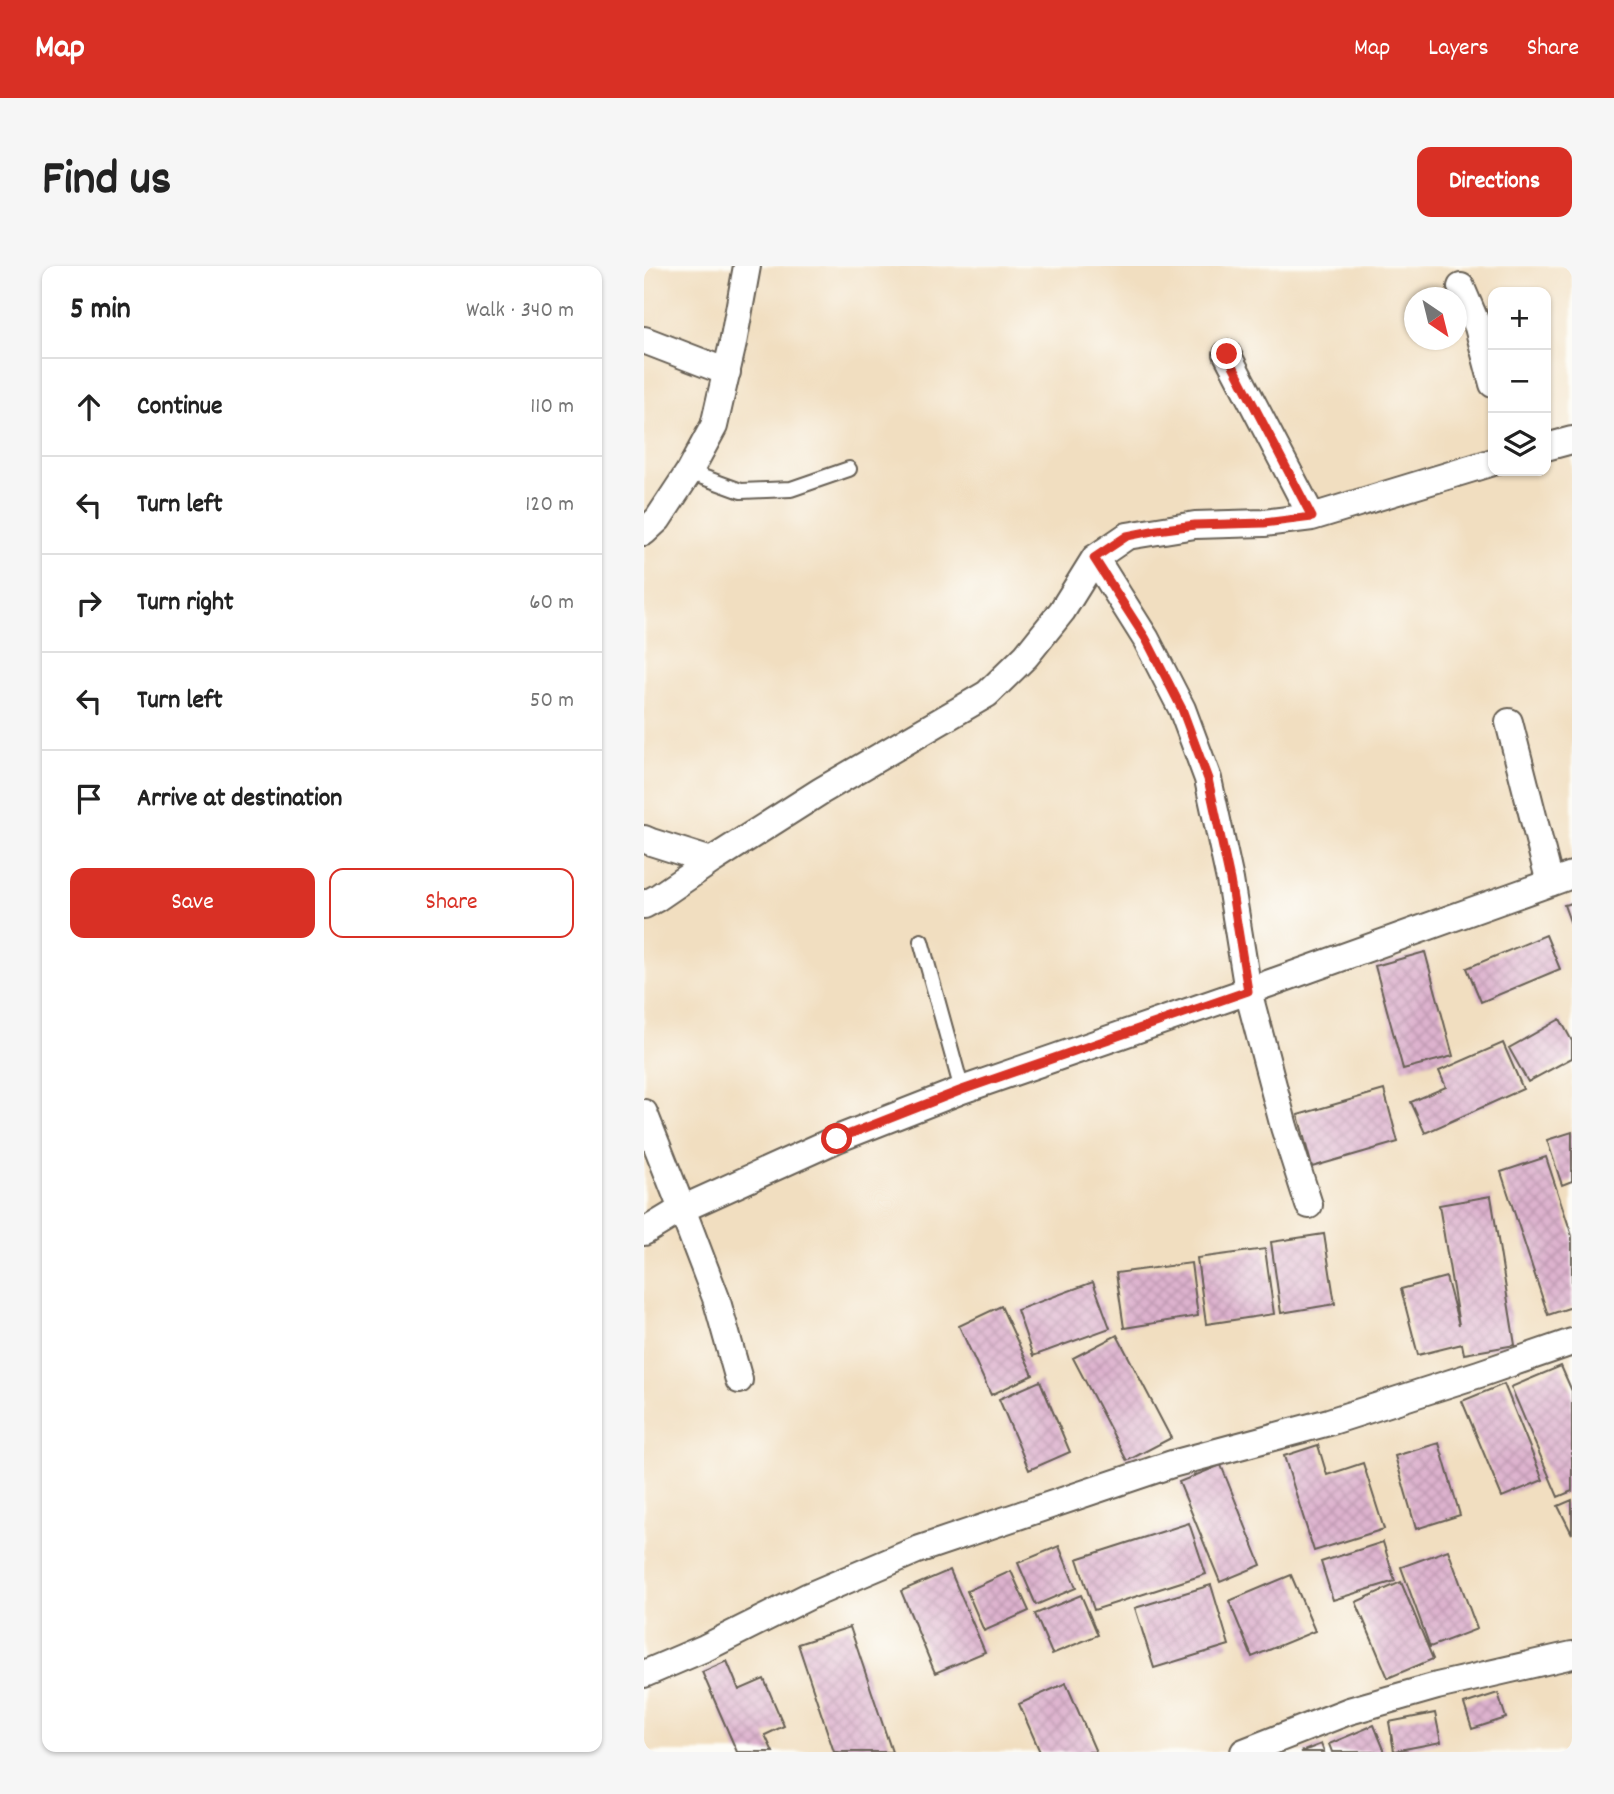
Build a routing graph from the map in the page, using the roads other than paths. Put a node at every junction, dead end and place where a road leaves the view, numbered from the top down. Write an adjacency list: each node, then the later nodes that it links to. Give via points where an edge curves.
1 (747, 266): 6 (street)
2 (1467, 301): 5 (street)
3 (644, 340): 6 (street)
4 (1227, 354): 12 (street)
5 (1488, 365)
6 (727, 372): 11 (street, via 714,426)
7 (1572, 440): 8 (street)
8 (1551, 446)
9 (1488, 464): 12 (street)
10 (849, 469): 11 (lane, via 791,489 741,491)
11 (689, 472): 13 (street, via 658,519)
12 (1312, 517): 14 (street, via 1157,530 1127,536)
13 (644, 531)
14 (1094, 558): 17 (street, via 1062,611 987,694); 21 (street, via 1146,639 1182,709 1208,779)
15 (1509, 722): 18 (street)
16 (644, 838): 17 (street)
17 (711, 861): 19 (street)
18 (1561, 879): 21 (street)
19 (644, 905)
20 (921, 941): 22 (lane)
21 (1248, 991): 22 (street); 24 (street)
22 (962, 1090): 25 (street, via 837,1139)
23 (644, 1113): 25 (street)
24 (1309, 1205)
25 (682, 1209): 26 (street); 28 (street, via 716,1298)
26 (644, 1232)
27 (1572, 1342): 30 (street, via 1329,1422 1172,1464 917,1550)
28 (739, 1380)
29 (1572, 1655): 31 (street, via 1349,1711)
30 (644, 1674)
31 (1244, 1752)

